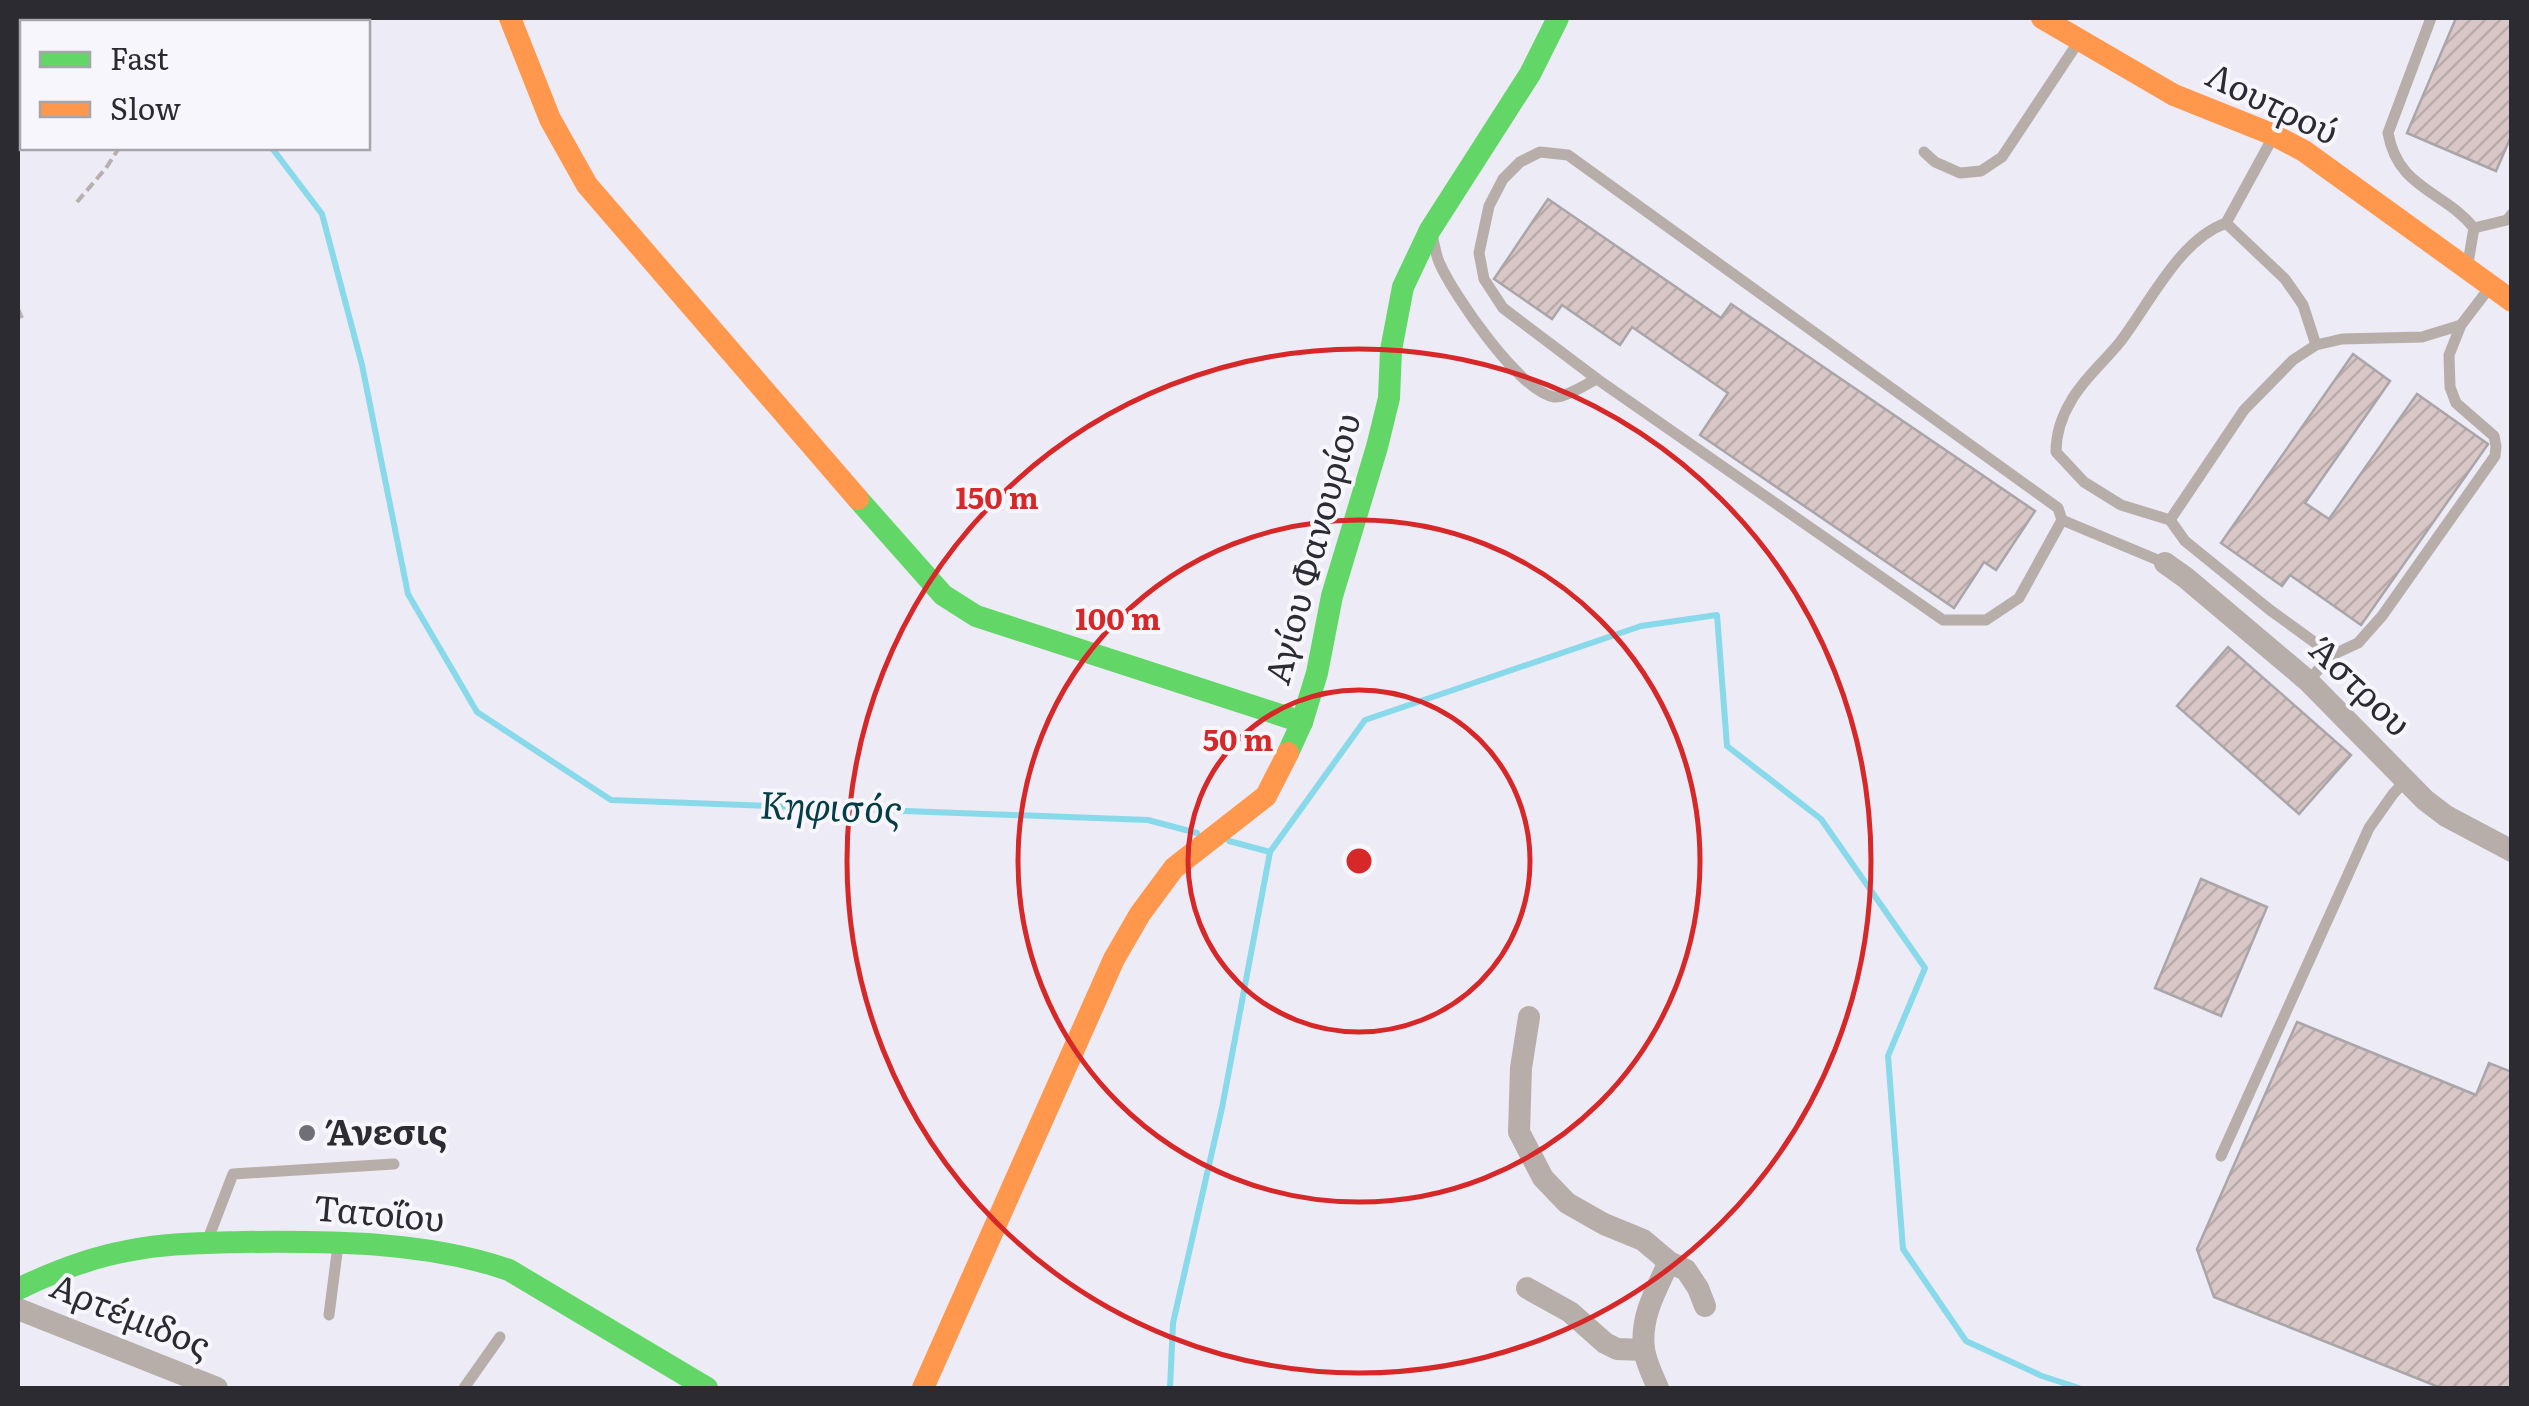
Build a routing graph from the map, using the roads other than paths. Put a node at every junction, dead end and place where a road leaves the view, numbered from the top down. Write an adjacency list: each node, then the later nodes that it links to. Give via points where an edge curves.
1 (510, 18): 23 (street, via 550,119 587,185 943,595 976,616)
2 (1558, 18): 11 (street, Αγίου Φανουρίου)
3 (2042, 18): 5 (street, Λουτρού)
4 (2432, 18): 10 (lane, via 2388,133 2391,148 2401,168)
5 (2079, 41): 6 (street, Λουτρού, via 2174,95); 7 (lane, via 2002,157 1981,171 1960,174)
6 (2274, 135): 9 (lane); 12 (street, Λουτρού)
7 (1924, 152)
8 (2512, 214): 10 (lane)
9 (2226, 223): 16 (lane, via 2285,279 2304,305); 19 (lane, via 2196,240 2178,261 2072,398 2056,436 2056,452 2084,482 2121,505)
10 (2474, 228): 12 (lane)
11 (1430, 230): 17 (lane, via 1440,264 1522,378 1558,398); 23 (street, Αγίου Φανουρίου, via 1403,287 1389,398)
12 (2467, 267): 13 (street, Λουτρού)
13 (2491, 286): 14 (street, Λουτρού); 15 (lane)
14 (2512, 301)
15 (2460, 325): 16 (lane, via 2422,338); 21 (lane, via 2448,355 2450,387 2456,403 2494,436 2495,456 2382,616 2358,642)
16 (2316, 344): 19 (lane, via 2244,410)
17 (1597, 379): 18 (lane, via 1943,620 1986,620 2019,598); 18 (lane, via 1503,308 1484,279 1479,253 1489,206 1503,179 1540,152 1568,155 2058,508)
18 (2062, 520): 20 (lane)
19 (2170, 520): 21 (lane, via 2186,541)
20 (2165, 563): 22 (street, Άστρου)
21 (2332, 655): 22 (lane)
22 (2308, 681): 24 (street, Άστρου)
23 (1302, 722): 42 (street, Αγίου Φανουρίου, via 1266,796 1174,868 1140,914)
24 (2405, 782): 25 (street, Άστρου, via 2446,816); 27 (lane, via 2369,828)
25 (2512, 851)
26 (1529, 1017): 31 (street, via 1519,1132 1529,1154 1567,1203 1643,1240)
27 (2221, 1156)
28 (394, 1164): 29 (lane, via 233,1174)
29 (206, 1242): 30 (street, Τατοΐου); 33 (street, Τατοΐου, via 80,1262)
30 (339, 1243): 36 (lane); 41 (street, Τατοΐου, via 469,1258 510,1270)
31 (1668, 1262): 34 (street, via 1686,1270); 38 (street, via 1649,1302)
32 (1527, 1288): 38 (street, via 1570,1312 1605,1343)
33 (18, 1289)
34 (1705, 1306)
35 (18, 1309): 39 (street, Αρτέμιδος)
36 (330, 1315)
37 (500, 1338): 40 (lane)
38 (1644, 1350): 43 (street)
39 (216, 1388)
40 (464, 1388)
41 (706, 1388)
42 (923, 1388)
43 (1658, 1388)

